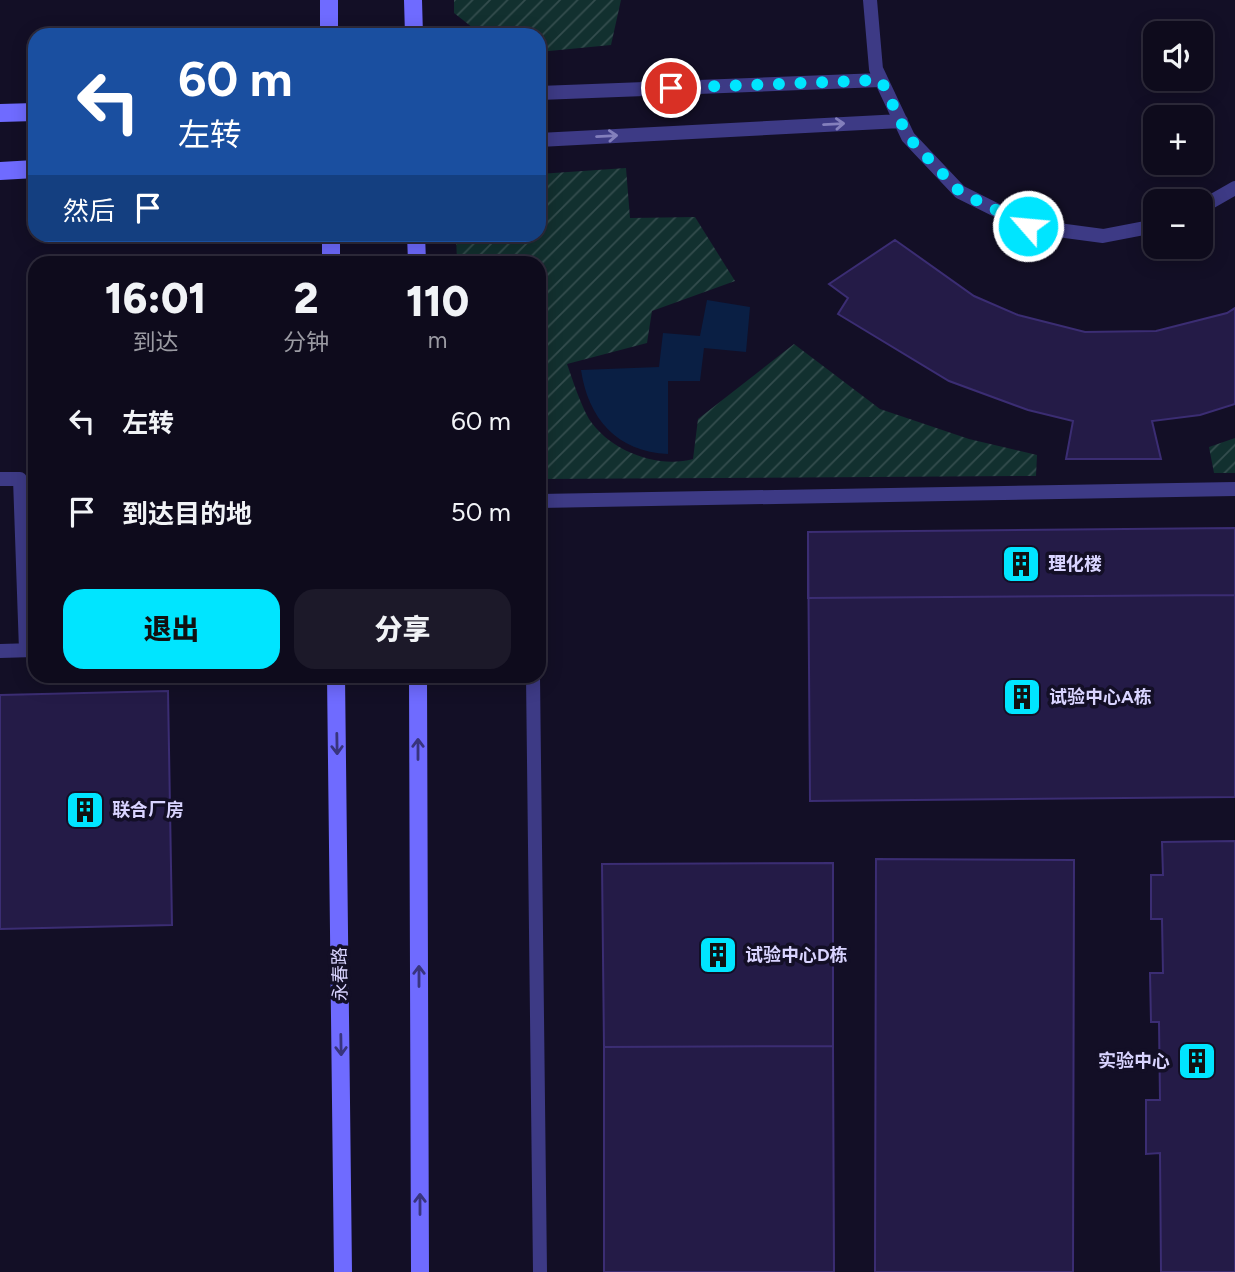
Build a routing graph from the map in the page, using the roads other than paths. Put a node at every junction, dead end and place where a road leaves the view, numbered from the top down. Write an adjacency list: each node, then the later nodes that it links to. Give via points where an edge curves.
1 (329, 0): 4 (main road)
2 (413, 0): 5 (main road)
3 (870, 0): 6 (lane)
4 (329, 28)
5 (414, 28)
6 (881, 80): 7 (lane); 10 (lane)
7 (546, 93)
8 (28, 112): 9 (main road)
9 (0, 113)
10 (901, 121): 11 (lane, one-way to 10); 16 (lane, via 908,137 960,192 1028,226 1103,236)
11 (546, 140)
12 (28, 169): 13 (main road)
13 (0, 171)
14 (1235, 188): 15 (lane)
15 (1213, 201)
16 (1143, 228)
17 (0, 480): 20 (lane, via 20,479)
18 (1235, 489): 19 (lane)
19 (546, 500)
20 (28, 603)
21 (28, 650): 22 (lane)
22 (0, 651)
23 (336, 683): 26 (main road, 永春路, one-way to 26)
24 (418, 683): 27 (main road, one-way to 24)
25 (533, 683): 28 (lane)
26 (343, 1272)
27 (420, 1272)
28 (540, 1272)

